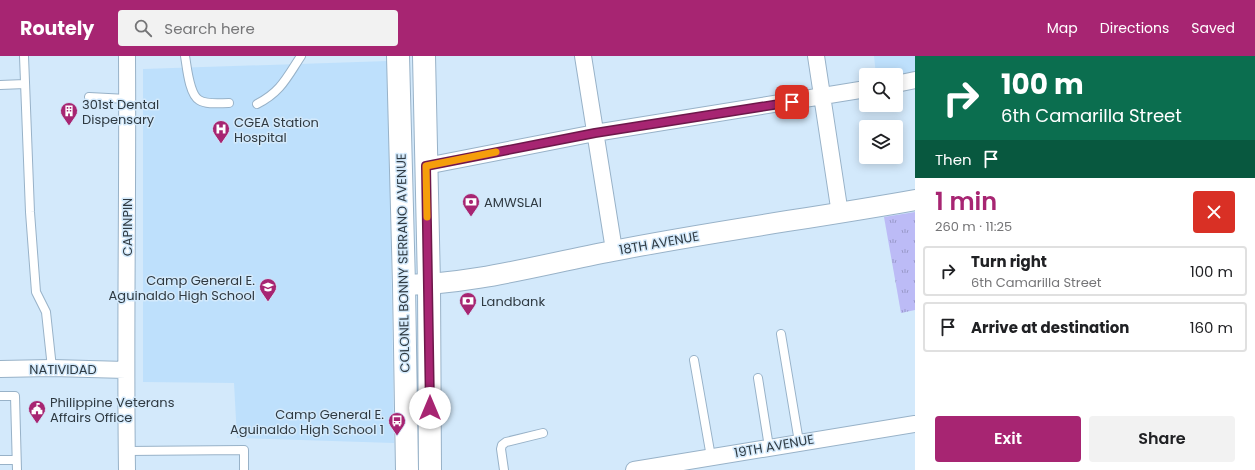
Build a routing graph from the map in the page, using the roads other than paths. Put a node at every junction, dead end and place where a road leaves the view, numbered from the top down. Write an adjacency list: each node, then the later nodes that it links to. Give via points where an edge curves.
1 (24, 56): 12 (lane)
2 (127, 56): 16 (street, CAPINPIN)
3 (185, 56): 17 (lane, via 191,88 198,100)
4 (301, 56): 18 (lane, via 278,90)
5 (398, 56): 24 (main road, COLONEL BONNY SERRANO AVENUE)
6 (425, 56): 20 (main road, COLONEL BONNY SERRANO AVENUE)
7 (583, 56): 19 (street)
8 (816, 56): 15 (street)
9 (915, 80): 10 (street)
10 (903, 83)
11 (0, 84): 12 (lane)
12 (25, 84): 28 (lane, via 36,292 46,312)
13 (859, 90): 15 (street)
14 (89, 97): 16 (lane)
15 (822, 97): 19 (street); 22 (street)
16 (127, 99): 30 (street, CAPINPIN)
17 (230, 103)
18 (257, 104)
19 (595, 133): 20 (street); 23 (street)
20 (426, 166): 25 (main road, COLONEL BONNY SERRANO AVENUE)
21 (915, 200): 22 (street, 18TH AVENUE)
22 (840, 214): 23 (street, 18TH AVENUE)
23 (614, 250): 25 (street, 18TH AVENUE, via 514,272)
24 (404, 285): 25 (street, 18TH AVENUE); 44 (main road, COLONEL BONNY SERRANO AVENUE)
25 (429, 285): 45 (main road, COLONEL BONNY SERRANO AVENUE)
26 (781, 334): 35 (lane)
27 (694, 360): 38 (lane)
28 (52, 368): 29 (street, NATIVIDAD); 30 (street, NATIVIDAD)
29 (0, 369)
30 (126, 370): 37 (street, CAPINPIN)
31 (758, 378): 36 (lane)
32 (0, 396): 40 (lane, via 15,396)
33 (915, 424): 35 (street, 19TH AVENUE)
34 (543, 433): 46 (lane, via 502,445)
35 (799, 442): 36 (street, 19TH AVENUE)
36 (769, 447): 38 (street, 19TH AVENUE)
37 (127, 451): 42 (street, CAPINPIN); 43 (lane, via 244,450)
38 (711, 457): 47 (street, 19TH AVENUE)
39 (0, 460): 40 (lane)
40 (16, 460): 41 (lane)
41 (17, 470)
42 (127, 470)
43 (244, 470)
44 (407, 470)
45 (430, 470)
46 (504, 470)
47 (634, 470)

